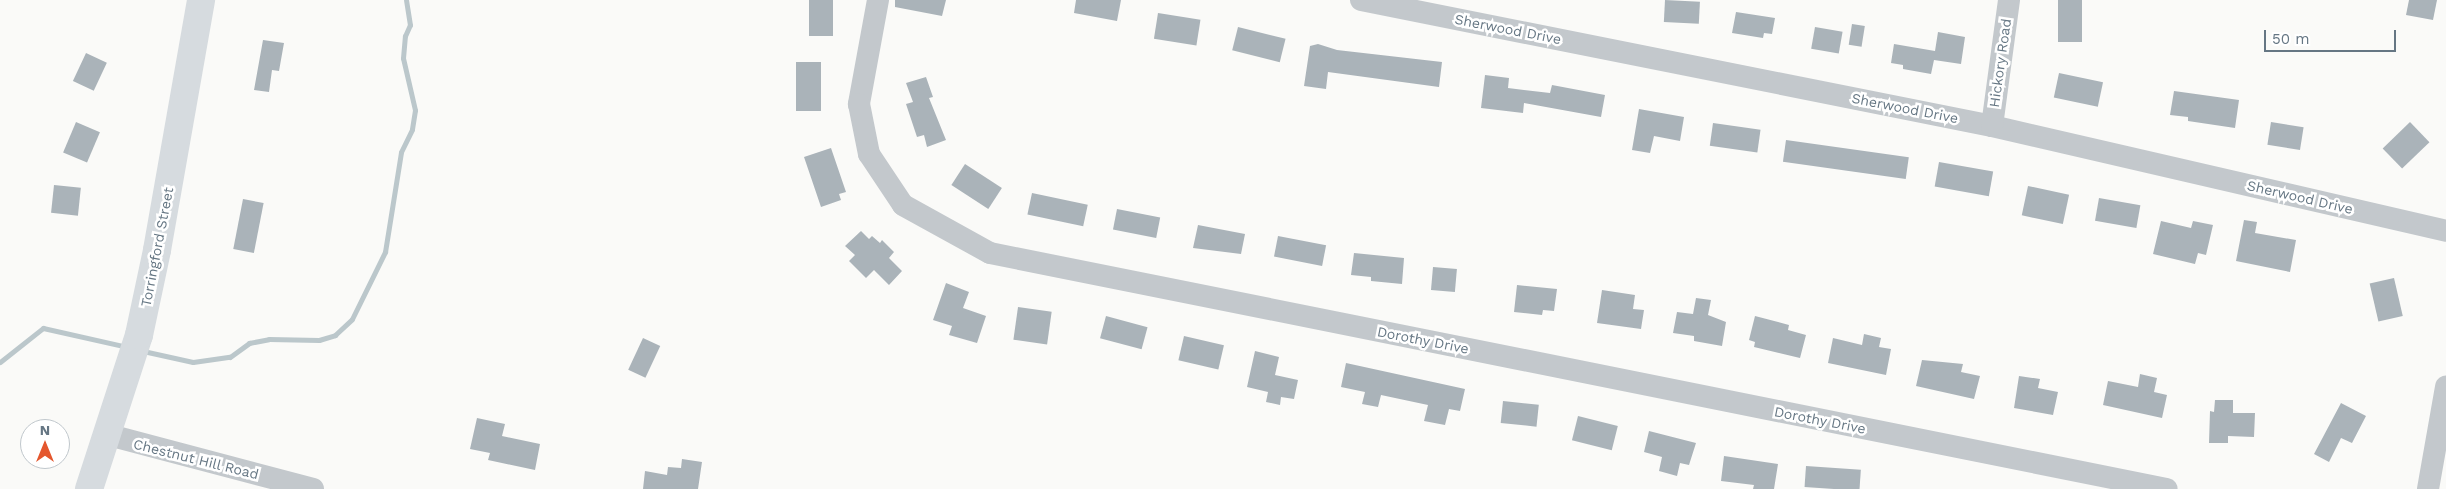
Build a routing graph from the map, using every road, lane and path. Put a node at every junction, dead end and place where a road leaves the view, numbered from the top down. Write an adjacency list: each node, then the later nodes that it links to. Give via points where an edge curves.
1 (201, 0): 8 (main road, Torringford Street, via 164,211 135,346)
2 (878, 0): 11 (street, Dorothy Drive, via 859,104 869,154 903,205 990,253)
3 (1361, 0): 5 (street, Sherwood Drive)
4 (2009, 0): 5 (street, Hickory Road)
5 (1992, 126): 6 (street, Sherwood Drive)
6 (2446, 231)
7 (2446, 387): 12 (street)
8 (108, 435): 9 (street, Chestnut Hill Road); 10 (main road, Torringford Street)
9 (310, 488)
10 (89, 489)
11 (2167, 489)
12 (2428, 489)

